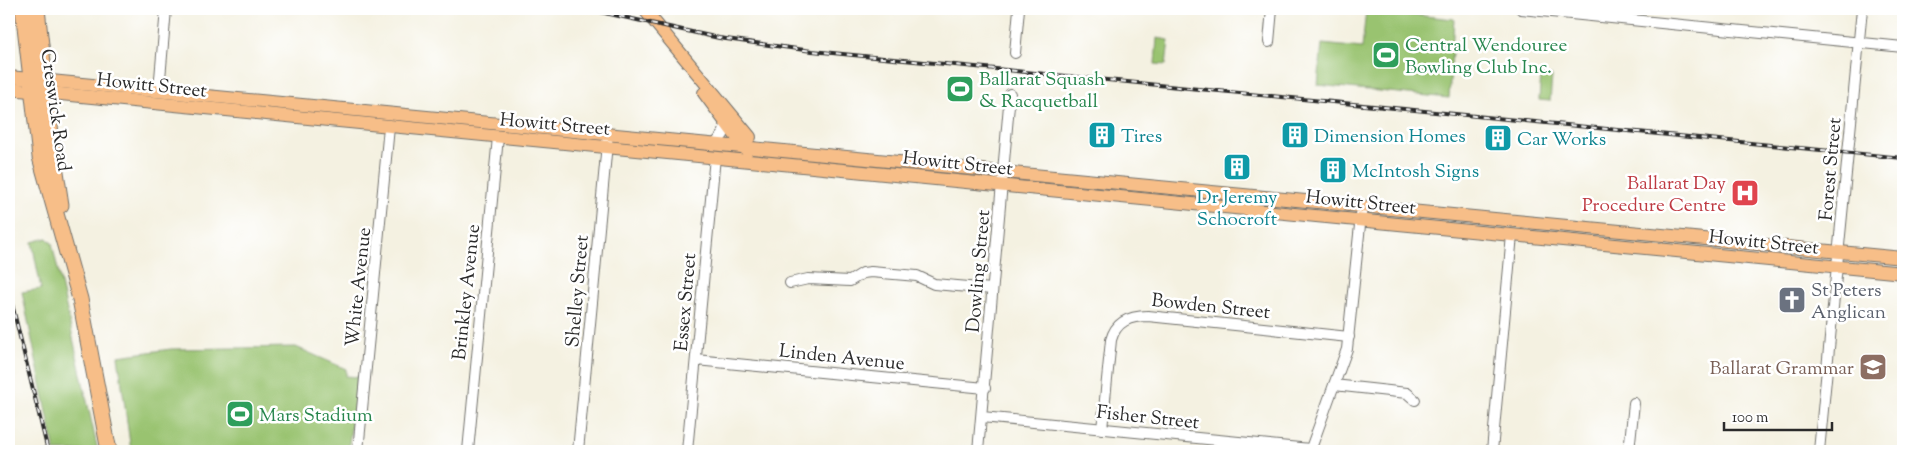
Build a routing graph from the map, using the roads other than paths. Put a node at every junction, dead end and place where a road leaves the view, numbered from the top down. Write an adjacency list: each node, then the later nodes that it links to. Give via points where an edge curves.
1 (24, 9): 15 (highway, Creswick Road)
2 (37, 9): 15 (highway, Creswick Road)
3 (166, 9): 17 (street)
4 (644, 9): 13 (main road)
5 (1019, 9): 12 (street)
6 (1272, 9): 9 (street)
7 (1521, 9): 10 (street)
8 (1862, 9): 10 (street, Forest Street)
9 (1269, 42)
10 (1859, 42): 11 (street); 33 (street, Forest Street)
11 (1903, 47)
12 (1015, 53)
13 (695, 73): 19 (main road, via 699,86); 23 (main road, via 704,79)
14 (9, 77): 15 (main road, Howitt Street)
15 (39, 85): 16 (main road, Howitt Street); 17 (main road, Howitt Street); 20 (main road, Howitt Street); 48 (highway, Creswick Road, via 40,157 73,273)
16 (9, 89)
17 (159, 90): 21 (main road, Howitt Street)
18 (1010, 94): 29 (street, Dowling Street)
19 (727, 122): 23 (main road); 26 (street)
20 (389, 127): 22 (main road, Howitt Street); 49 (street, White Avenue)
21 (608, 133): 24 (street, Shelley Street); 26 (main road, Howitt Street)
22 (498, 137): 24 (main road, Howitt Street); 50 (street, Brinkley Avenue)
23 (748, 142): 25 (main road, Howitt Street); 26 (main road, Howitt Street); 27 (main road)
24 (607, 147): 26 (main road, Howitt Street); 51 (street, Shelley Street)
25 (759, 148): 27 (street); 28 (main road, Howitt Street)
26 (715, 151): 27 (main road, Howitt Street); 40 (street, Essex Street)
27 (750, 160): 28 (main road, Howitt Street)
28 (843, 163): 29 (main road, Howitt Street); 30 (main road, Howitt Street)
29 (1003, 171): 30 (street, Dowling Street); 31 (main road, Howitt Street)
30 (1002, 186): 31 (main road, Howitt Street); 38 (street, Dowling Street)
31 (1362, 213): 32 (main road, Howitt Street); 33 (main road, Howitt Street); 39 (street)
32 (1512, 235): 35 (main road, Howitt Street); 54 (street)
33 (1839, 252): 34 (main road, Howitt Street); 35 (street, Forest Street)
34 (1903, 258)
35 (1837, 267): 36 (main road, Howitt Street); 56 (street, Forest Street)
36 (1903, 272)
37 (790, 283): 38 (street, via 811,279 850,281 871,272 917,276 934,284)
38 (992, 290): 42 (street, Dowling Street)
39 (1349, 337): 41 (street); 46 (street, Bowden Street, via 1148,316 1130,318 1116,329 1111,340)
40 (696, 360): 42 (street, Linden Avenue); 52 (street, Essex Street)
41 (1334, 385): 43 (street, via 1407,393); 47 (street)
42 (985, 388): 45 (street, Dowling Street)
43 (1415, 400)
44 (1634, 403): 55 (street)
45 (982, 416): 46 (street, Fisher Street); 53 (street, Dowling Street)
46 (1102, 429): 47 (street, Fisher Street)
47 (1310, 450)
48 (109, 451)
49 (358, 451)
50 (468, 451)
51 (578, 451)
52 (687, 451)
53 (978, 451)
54 (1492, 451)
55 (1629, 451)
56 (1819, 451)

